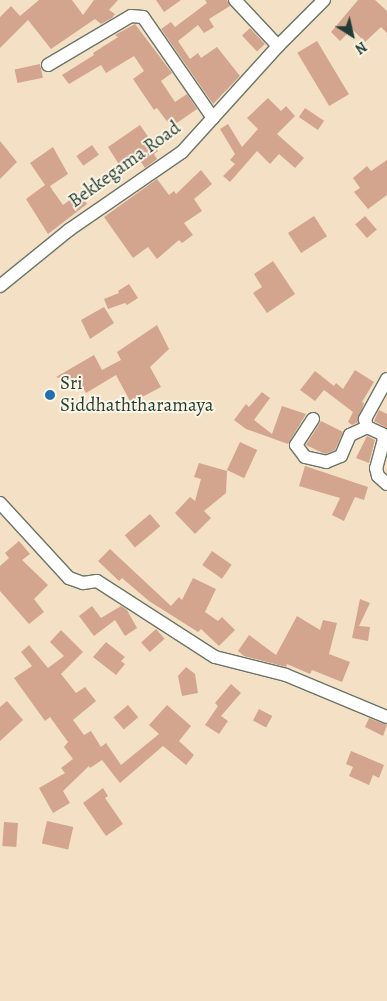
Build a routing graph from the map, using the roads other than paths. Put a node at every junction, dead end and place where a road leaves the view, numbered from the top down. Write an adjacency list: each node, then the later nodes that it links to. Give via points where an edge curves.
1 (235, 0): 3 (street)
2 (324, 0): 3 (street, Bekkegama Road)
3 (278, 46): 5 (street, Bekkegama Road)
4 (48, 65): 5 (street, via 131,16 143,17)
5 (213, 118): 6 (street, Bekkegama Road, via 182,152 69,230)
6 (0, 286)
7 (387, 379): 9 (street, via 365,419)
8 (313, 420): 9 (street, via 296,444 305,457 326,462 341,456 350,435)
9 (367, 427): 10 (street, via 382,434 384,439 376,468 378,476)
10 (387, 484)
11 (0, 503): 12 (street, via 69,578 83,583 97,581 215,657 286,675)
12 (387, 717)

